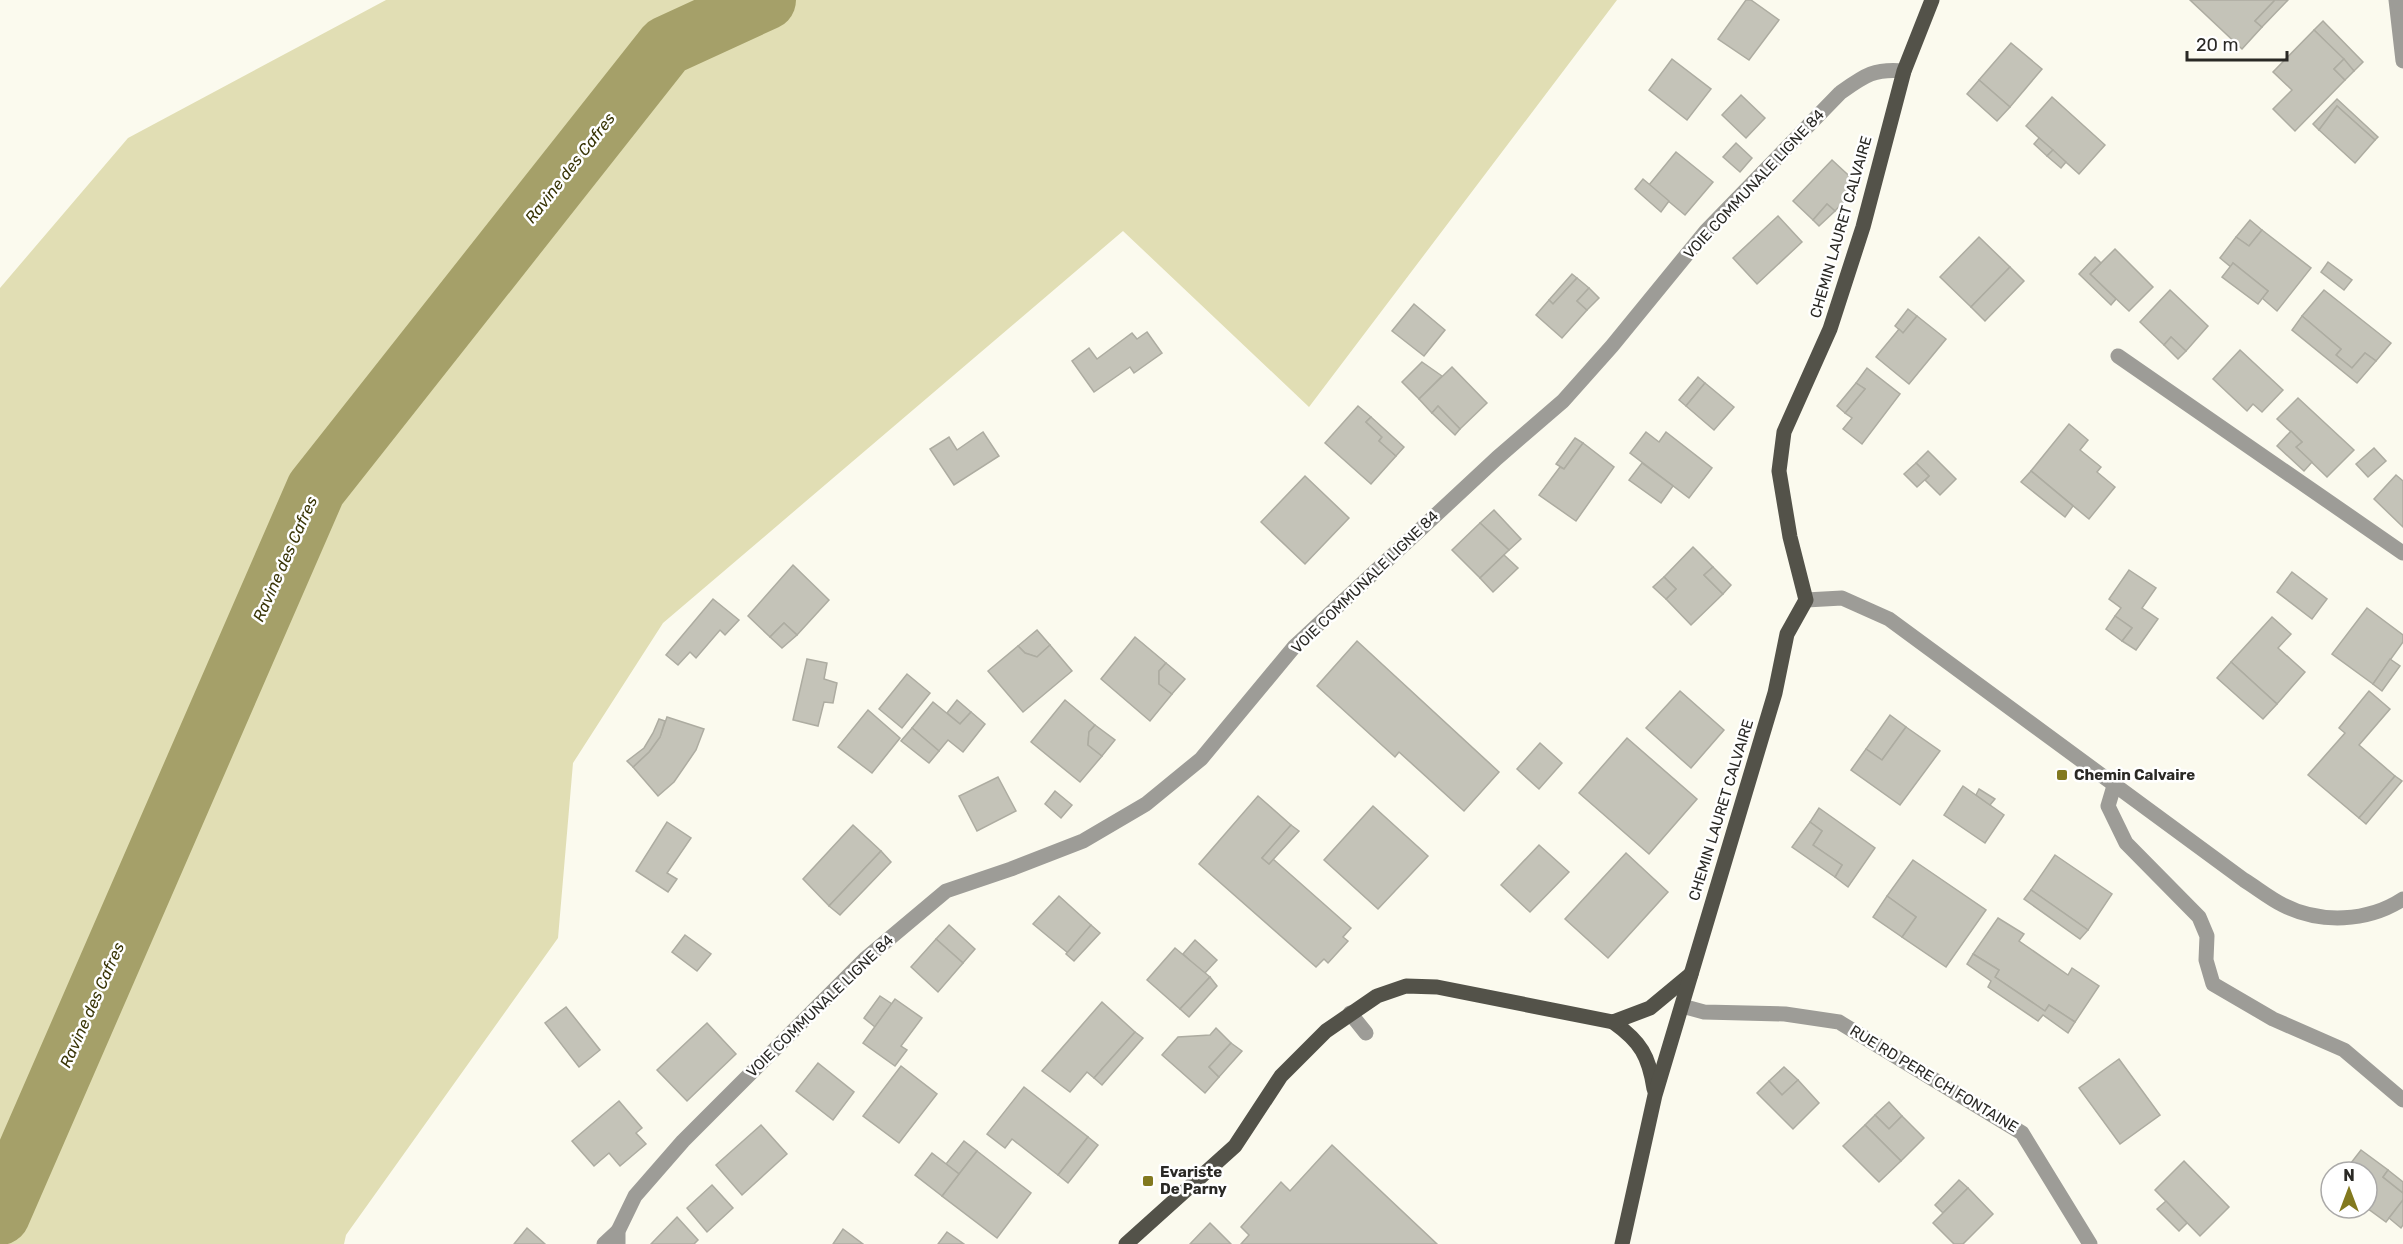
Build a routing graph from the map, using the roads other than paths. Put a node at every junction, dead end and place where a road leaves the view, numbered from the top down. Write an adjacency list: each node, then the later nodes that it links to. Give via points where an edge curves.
1 (1932, 0): 4 (main road, CHEMIN LAURET CALVAIRE)
2 (2396, 0): 3 (street)
3 (2403, 61)
4 (1904, 71): 7 (main road, CHEMIN LAURET CALVAIRE, via 1863,227 1834,317 1784,432 1779,471); 17 (street, VOIE COMMUNALE LIGNE 84, via 1886,69 1866,75 1840,93 1706,231 1563,401 1294,647 1201,759 1146,804 1083,841 946,891 865,959 683,1141 635,1196)
5 (2118, 356): 6 (street)
6 (2403, 554)
7 (1806, 600): 8 (street, via 1842,598 1889,619); 10 (main road, CHEMIN LAURET CALVAIRE, via 1787,634 1775,693)
8 (2114, 786): 9 (street, via 2283,905 2314,917 2353,918 2391,907); 16 (street, via 2108,806 2126,843 2199,917 2207,936 2206,960 2213,984 2273,1019 2343,1050)
9 (2403, 899)
10 (1691, 974): 11 (main road, CHEMIN LAURET CALVAIRE); 13 (main road, via 1650,1008)
11 (1682, 1006): 15 (main road, CHEMIN LAURET CALVAIRE); 21 (street, RUE RD PERE CH FONTAINE, via 1704,1012 1785,1014 1839,1022 2022,1133)
12 (1350, 1013): 13 (main road, via 1377,996 1406,986 1437,987); 14 (street); 19 (main road, via 1281,1076 1235,1146)
13 (1613, 1022): 15 (main road, via 1640,1045 1651,1065)
14 (1366, 1033)
15 (1655, 1095): 20 (main road, CHEMIN LAURET CALVAIRE)
16 (2403, 1100)
17 (618, 1238): 18 (street, VOIE COMMUNALE LIGNE 84)
18 (604, 1244)
19 (1126, 1244)
20 (1622, 1244)
21 (2090, 1244)

